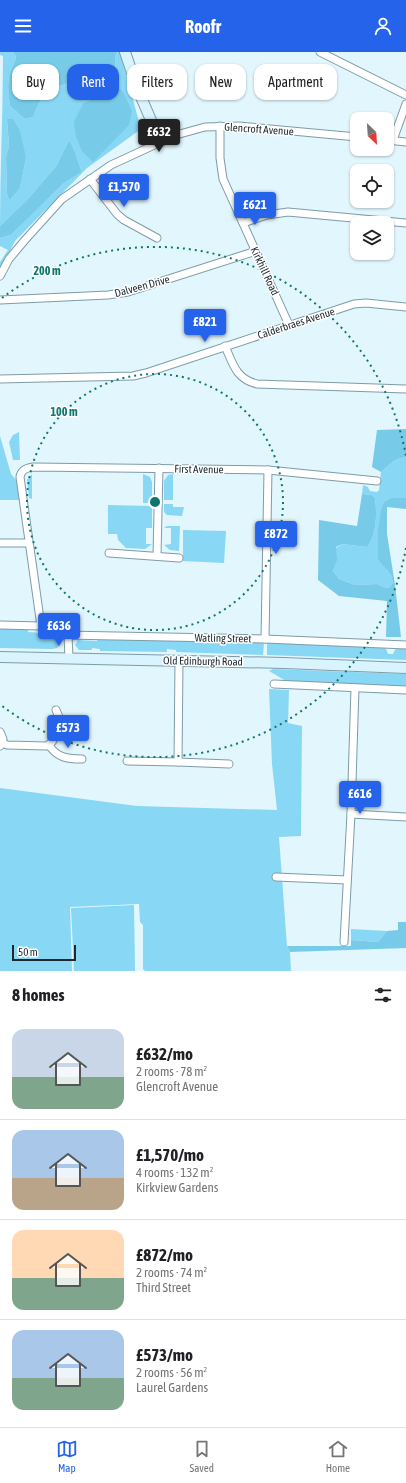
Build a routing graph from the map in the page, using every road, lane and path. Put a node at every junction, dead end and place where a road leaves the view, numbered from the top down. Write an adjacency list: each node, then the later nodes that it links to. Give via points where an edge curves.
1 (125, 52): 9 (main road, via 134,82)
2 (320, 52): 3 (street)
3 (406, 95)
4 (406, 104): 6 (street)
5 (220, 126): 7 (street, Glencroft Avenue); 9 (street, Glencroft Avenue, via 193,130); 12 (street, Kirkhill Road, via 223,180)
6 (394, 131)
7 (350, 135)
8 (394, 140): 10 (street)
9 (161, 141): 11 (street, Glencroft Avenue, via 111,165)
10 (406, 142)
11 (90, 179): 14 (street, via 117,214); 16 (street, Glencroft Avenue, via 62,199 24,240)
12 (243, 223): 13 (street, via 267,214 288,212); 15 (street, Kirkhill Road)
13 (406, 223)
14 (157, 238)
15 (256, 251): 17 (street, Dalveen Drive, via 128,292); 19 (street, Kirkhill Road)
16 (0, 276)
17 (0, 300)
18 (406, 307): 19 (street, Calderbraes Avenue, via 354,304)
19 (290, 325): 20 (street, Calderbraes Avenue)
20 (225, 346): 21 (street, Calderbraes Avenue, via 133,376); 22 (street, via 237,371 245,380 258,384)
21 (0, 379)
22 (406, 389)
23 (159, 468): 24 (street, First Avenue); 27 (street, First Avenue, via 33,467 21,472); 29 (street)
24 (268, 470): 25 (street, First Avenue); 34 (street)
25 (377, 481)
26 (0, 543): 27 (street)
27 (28, 543): 32 (street)
28 (109, 553): 29 (street)
29 (157, 556): 30 (street)
30 (178, 558)
31 (0, 625): 32 (street, Watling Street)
32 (41, 626): 33 (street, Watling Street)
33 (68, 635): 34 (street, Watling Street); 37 (street)
34 (264, 639): 35 (street, Watling Street)
35 (406, 644)
36 (0, 657): 37 (main road, Old Edinburgh Road)
37 (69, 658): 38 (main road, Old Edinburgh Road)
38 (179, 661): 39 (main road, Old Edinburgh Road); 51 (street)
39 (406, 668)
40 (274, 684): 41 (street)
41 (355, 688): 42 (street); 53 (street)
42 (406, 690)
43 (56, 710): 44 (street)
44 (62, 724): 45 (street); 48 (street)
45 (77, 724)
46 (0, 732): 47 (street, via 3,739)
47 (1, 744): 48 (street)
48 (49, 745): 49 (street, via 63,758)
49 (82, 759)
50 (127, 761): 51 (street)
51 (178, 762): 52 (street)
52 (229, 764)
53 (351, 814): 54 (street); 56 (street)
54 (406, 817)
55 (276, 877): 56 (street)
56 (347, 880): 57 (street)
57 (344, 942)

